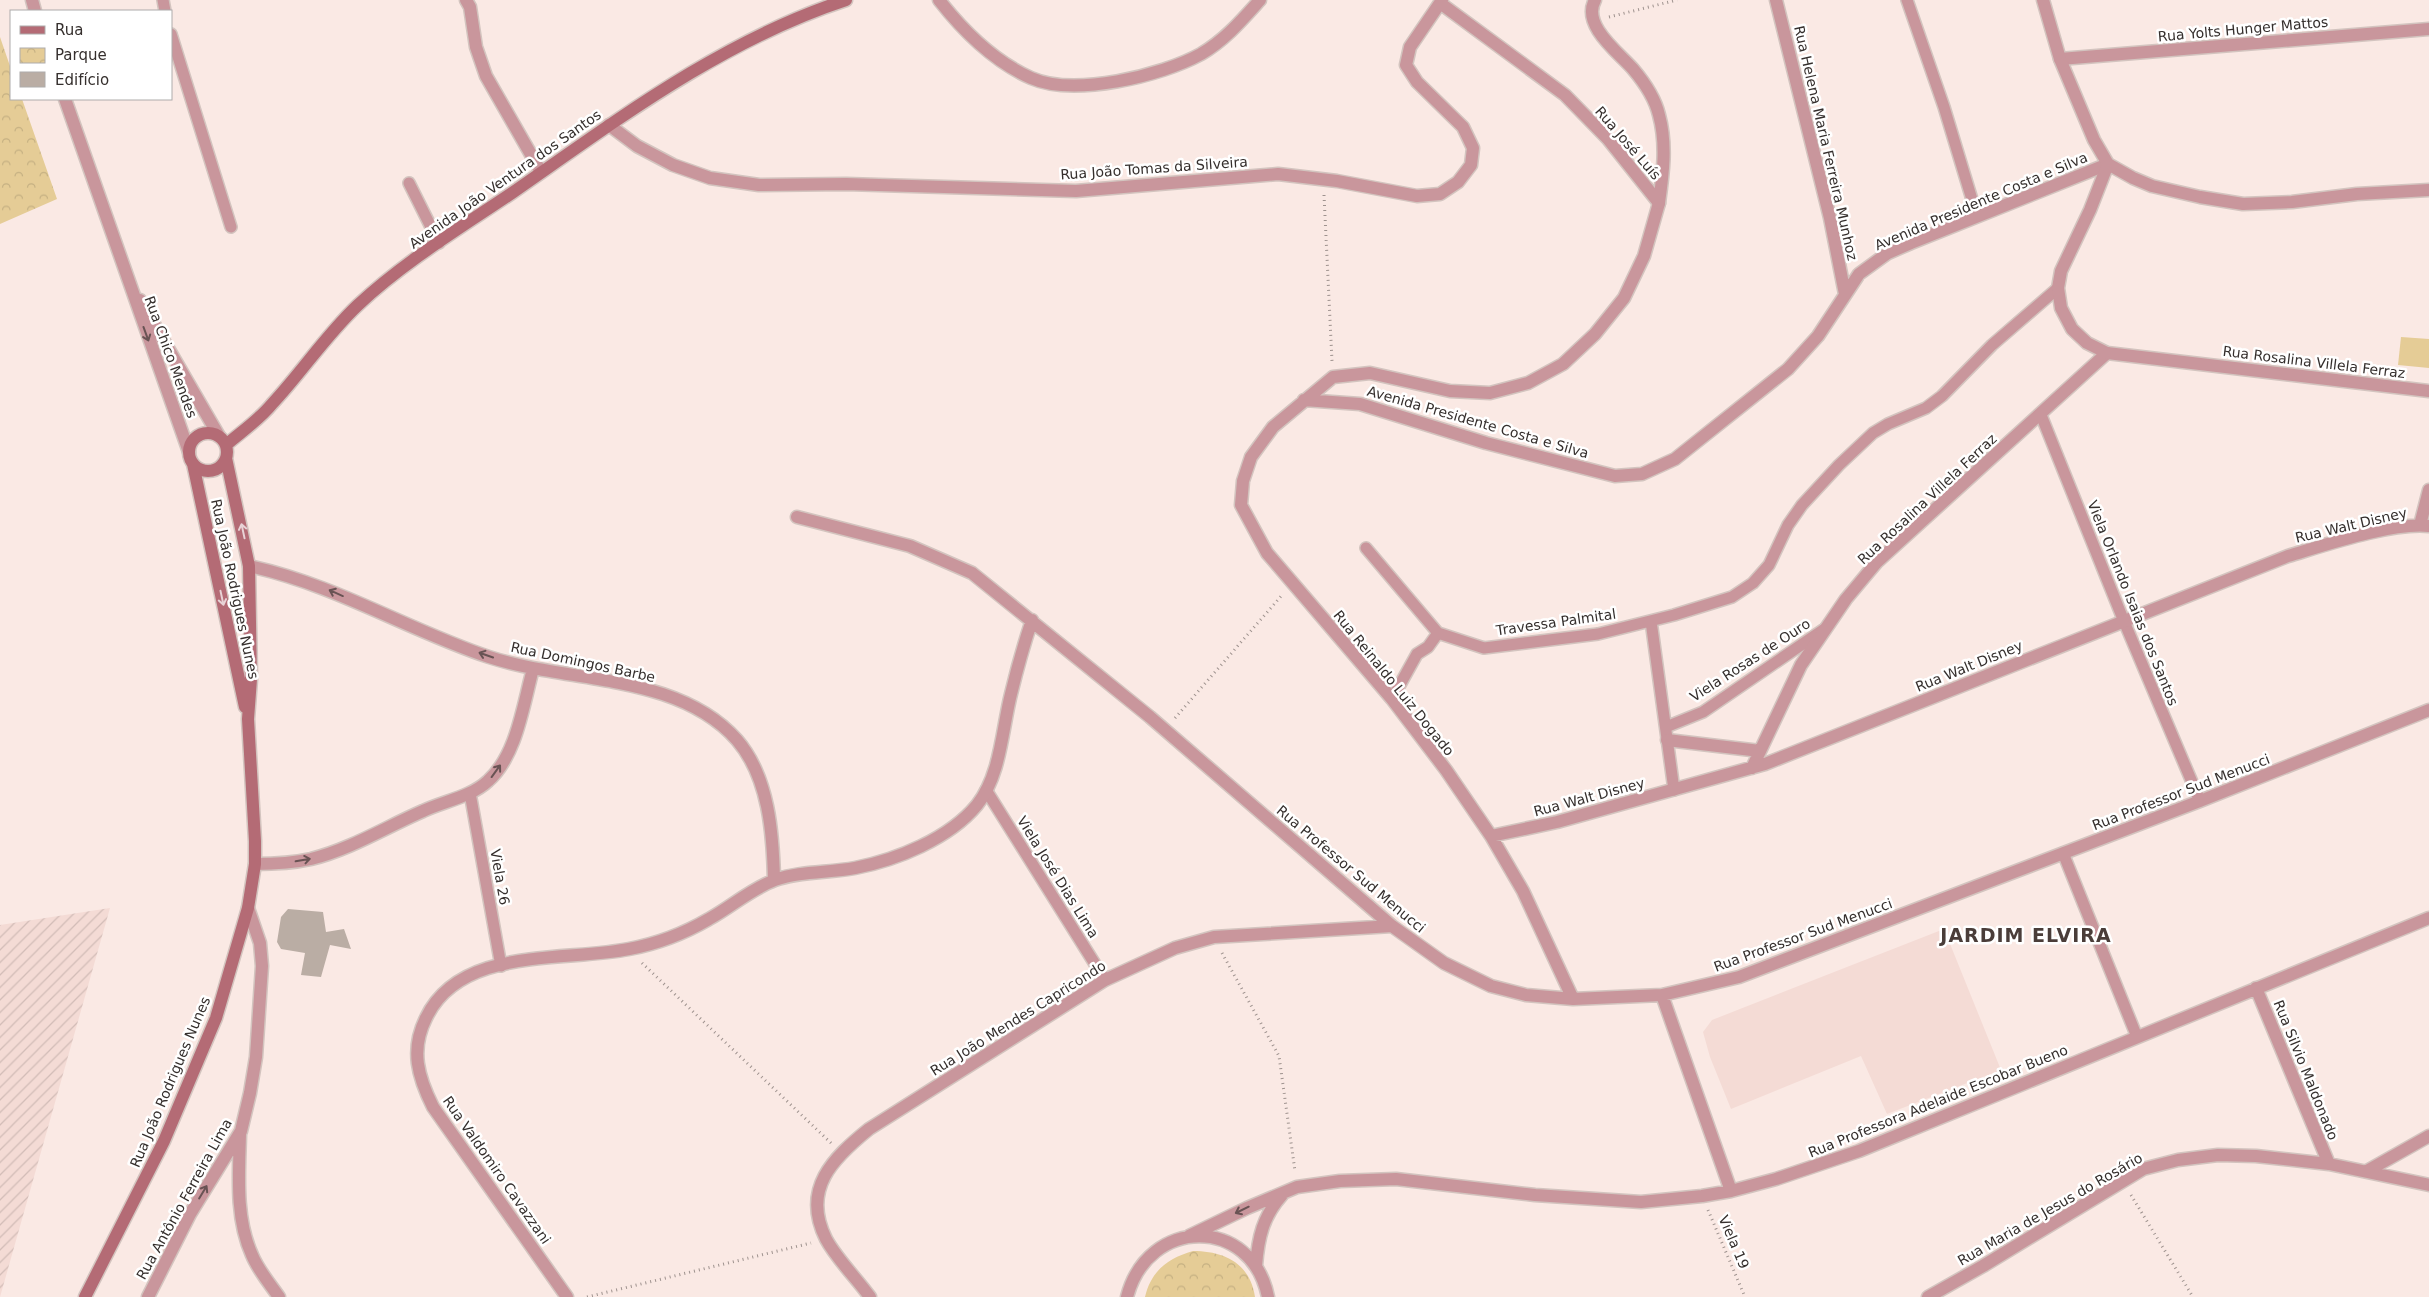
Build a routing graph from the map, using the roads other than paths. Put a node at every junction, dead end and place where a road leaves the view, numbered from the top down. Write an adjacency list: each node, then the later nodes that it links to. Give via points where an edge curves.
1 (466, 0): 16 (street, via 486,76)
2 (846, 0): 14 (main road, Avenida João Ventura dos Santos, via 817,9 752,39 683,77)
3 (939, 0): 4 (street, via 959,26 998,60 1033,79 1069,86 1107,84 1162,70 1201,54 1234,30)
4 (1260, 0)
5 (1595, 0): 19 (street, via 1592,6 1594,21 1603,39 1648,89 1659,115 1664,141)
6 (1776, 0): 25 (street, Rua Helena Maria Ferreira Munhoz, via 1830,218)
7 (1907, 0): 20 (lane)
8 (2043, 0): 12 (street)
9 (1441, 2): 14 (street, Rua João Tomas da Silveira, via 1410,47 1406,65 1418,82 1463,127 1473,148 1471,165 1458,182 1440,194 1417,196 1278,174 1076,190 759,185 710,178 673,165 637,146); 19 (street, Rua José Luís, via 1565,95 1608,138)
10 (2429, 29): 12 (street, Rua Yolts Hunger Mattos)
11 (172, 37): 21 (lane)
12 (2060, 59): 15 (street, via 2079,108)
13 (65, 100): 23 (street, Rua Chico Mendes)
14 (609, 125): 16 (main road, Avenida João Ventura dos Santos)
15 (2108, 164): 18 (street, Avenida Presidente Costa e Silva, via 2152,186 2243,204); 20 (street, Avenida Presidente Costa e Silva); 24 (street, Rua Rosalina Villela Ferraz, via 2061,271)
16 (541, 172): 22 (main road, Avenida João Ventura dos Santos)
17 (409, 183): 22 (lane)
18 (2429, 190)
19 (1659, 203): 28 (street, via 1644,256 1624,298 1595,334 1563,364 1528,383 1490,393 1450,391 1370,373 1333,377)
20 (1977, 216): 25 (street, Avenida Presidente Costa e Silva, via 1888,253 1859,274)
21 (231, 227)
22 (439, 243): 30 (main road, Avenida João Ventura dos Santos, via 358,304 271,406)
23 (124, 272): 30 (street, Rua Chico Mendes); 31 (street, Rua Chico Mendes, one-way to 31)
24 (2058, 288): 26 (street, Rua Rosalina Villela Ferraz, via 2061,308 2072,330 2087,343); 40 (lane, Travessa Palmital, via 1992,345 1942,396 1926,408 1873,433 1818,485 1788,525 1769,565 1753,583 1732,597)
25 (1845, 294): 28 (street, Avenida Presidente Costa e Silva, via 1818,336 1788,369 1675,459 1642,474 1615,476 1486,443 1360,404)
26 (2107, 353): 27 (street, Rua Rosalina Villela Ferraz); 29 (street, Rua Rosalina Villela Ferraz)
27 (2429, 391)
28 (1304, 400): 44 (street, Rua Reinaldo Luiz Dogado, via 1273,427 1251,457 1243,481 1241,505 1267,552)
29 (2041, 415): 39 (lane, Viela Orlando Isaias dos Santos); 41 (street, Rua Rosalina Villela Ferraz, via 1877,562)
30 (224, 446): 31 (main road, via 208,432 192,441); 32 (main road, via 218,468 205,470); 37 (main road, Rua João Rodrigues Nunes, one-way to 30)
31 (189, 452): 32 (main road)
32 (194, 464): 46 (main road, Rua João Rodrigues Nunes, one-way to 46)
33 (2429, 490): 35 (street, Rua Walt Disney)
34 (796, 517): 38 (street, Rua Professor Sud Menucci, via 910,546 972,573)
35 (2424, 526): 39 (street, Rua Walt Disney, via 2349,538 2288,556)
36 (1366, 548): 42 (lane)
37 (249, 566): 43 (street, Rua Domingos Barbe, one-way to 37, via 454,644 316,585); 46 (main road, Rua João Rodrigues Nunes, via 251,679)
38 (1032, 620): 50 (street, Rua Valdomiro Cavazzani); 60 (street, Rua Professor Sud Menucci, via 1165,729)
39 (2123, 620): 49 (street, Rua Walt Disney); 53 (lane, Viela Orlando Isaias dos Santos)
40 (1651, 621): 42 (lane, Travessa Palmital, via 1598,634 1484,648); 47 (lane)
41 (1823, 630): 47 (lane, Viela Rosas de Ouro); 48 (street, Rua Rosalina Villela Ferraz, via 1801,665)
42 (1438, 634): 44 (lane, via 1428,647 1417,654)
43 (532, 669): 52 (street, one-way to 43, via 489,780 511,745); 57 (street, Rua Domingos Barbe, via 654,691 710,718 737,740 752,766 769,811)
44 (1392, 699): 54 (street, Rua Reinaldo Luiz Dogado)
45 (2429, 710): 53 (street, Rua Professor Sud Menucci)
46 (248, 719): 56 (main road, Rua João Rodrigues Nunes)
47 (1666, 734): 48 (street); 51 (lane)
48 (1760, 751): 49 (street, Rua Rosalina Villela Ferraz)
49 (1752, 768): 51 (street, Rua Walt Disney)
50 (986, 790): 57 (street, Rua Valdomiro Cavazzani, via 977,805 957,824 891,859); 62 (lane, Viela José Dias Lima)
51 (1674, 790): 54 (street, Rua Walt Disney, via 1557,822)
52 (470, 793): 56 (street, one-way to 52, via 284,864 341,850); 61 (lane, Viela 26)
53 (2200, 801): 55 (street, Rua Professor Sud Menucci)
54 (1491, 836): 65 (street, Rua Reinaldo Luiz Dogado, via 1524,891)
55 (2063, 853): 64 (street, Rua Professor Sud Menucci, via 1739,977); 66 (lane)
56 (255, 864): 58 (main road, Rua João Rodrigues Nunes)
57 (774, 880): 61 (street, Rua Valdomiro Cavazzani, via 708,920 663,940 628,950 553,956)
58 (248, 908): 67 (street, Rua Antônio Ferreira Lima, via 260,943 261,995 255,1066); 76 (main road, Rua João Rodrigues Nunes, via 216,1018 164,1141)
59 (2429, 918): 63 (street, Rua Professora Adelaide Escobar Bueno)
60 (1392, 926): 62 (street, Rua João Mendes Capricondo, via 1214,938 1175,948); 65 (street, Rua Professor Sud Menucci, via 1444,963 1491,986)
61 (500, 966): 79 (street, Rua Valdomiro Cavazzani, via 472,974 448,987 432,1006 419,1031 416,1059 419,1074 433,1107)
62 (1105, 980): 80 (street, Rua João Mendes Capricondo, via 869,1129 841,1152 822,1177 817,1200 820,1225 826,1240)
63 (2256, 988): 66 (street, Rua Professora Adelaide Escobar Bueno); 69 (street, Rua Silvio Maldonado)
64 (1662, 995): 65 (street, Rua Professor Sud Menucci); 73 (street)
65 (1573, 999)
66 (2136, 1037): 73 (street, Rua Professora Adelaide Escobar Bueno, via 1860,1151)
67 (240, 1131): 77 (street, Rua Antônio Ferreira Lima, one-way to 67, via 190,1214); 78 (street, via 241,1222 252,1256)
68 (2429, 1136): 70 (street)
69 (2329, 1164): 70 (street, Rua Maria de Jesus do Rosário); 83 (street, Rua Maria de Jesus do Rosário, via 2218,1155 2178,1160 2144,1169)
70 (2367, 1172): 71 (street, Rua Maria de Jesus do Rosário)
71 (2429, 1185)
72 (1292, 1188): 73 (street, Rua Professora Adelaide Escobar Bueno, via 1340,1181 1396,1180 1641,1202); 74 (street, Rua Professora Adelaide Escobar Bueno, one-way to 74); 75 (street, via 1270,1208 1261,1227)
73 (1731, 1191)
74 (1189, 1236): 75 (street, via 1215,1238 1238,1248); 81 (street, Rua Professora Adelaide Escobar Bueno, via 1171,1241 1140,1264)
75 (1256, 1266): 82 (street)
76 (85, 1297)
77 (148, 1297)
78 (279, 1297)
79 (567, 1297)
80 (870, 1297)
81 (1127, 1297)
82 (1268, 1297)
83 (1928, 1297)

